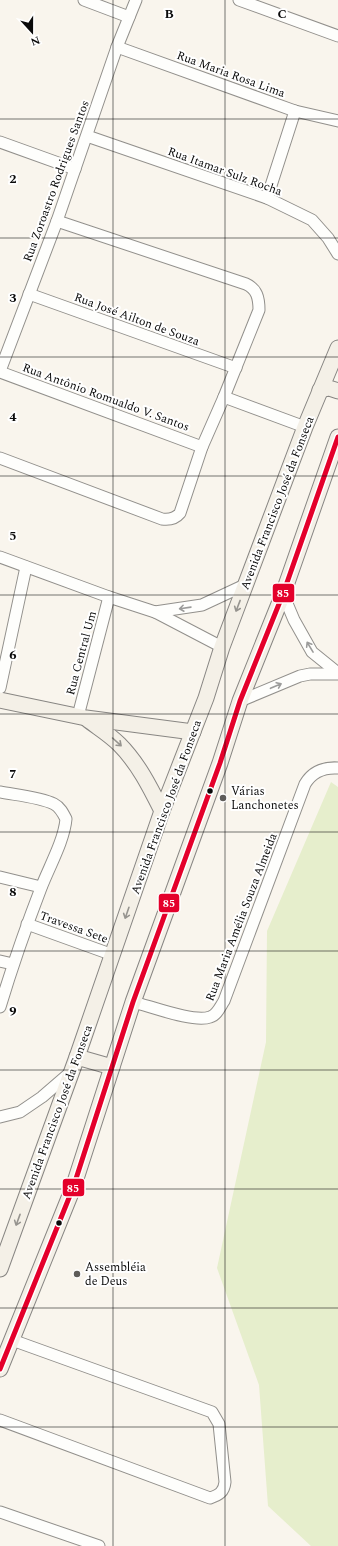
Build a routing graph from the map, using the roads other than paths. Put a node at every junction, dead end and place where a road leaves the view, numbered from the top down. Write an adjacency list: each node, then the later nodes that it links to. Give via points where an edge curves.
1 (84, 0): 4 (street)
2 (136, 0): 4 (street, Rua Zoroastro Rodrigues Santos)
3 (239, 0): 5 (street)
4 (129, 17): 6 (street, Rua Zoroastro Rodrigues Santos)
5 (338, 36)
6 (117, 47): 7 (street, Rua Maria Rosa Lima); 9 (street, Rua Zoroastro Rodrigues Santos)
7 (295, 110): 8 (street, Rua Maria Rosa Lima); 12 (street)
8 (338, 121)
9 (87, 136): 11 (street, Rua Zoroastro Rodrigues Santos); 12 (street, Rua Itamar Sulz Rocha)
10 (0, 142): 11 (street)
11 (75, 169): 13 (street, Rua Zoroastro Rodrigues Santos)
12 (267, 198): 14 (street, Rua Itamar Sulz Rocha, via 312,220)
13 (57, 221): 15 (street, Rua Zoroastro Rodrigues Santos); 17 (street, via 251,286 256,291 259,310)
14 (338, 254)
15 (29, 294): 17 (street, Rua José Ailton de Souza); 18 (street, Rua Zoroastro Rodrigues Santos)
16 (336, 354): 19 (main road); 20 (main road, Avenida Francisco José da Fonseca)
17 (236, 368): 22 (street)
18 (0, 371): 25 (street, Rua Antônio Romualdo V. Santos)
19 (338, 377)
20 (320, 390): 21 (main road, via 329,388); 23 (main road, Avenida Francisco José da Fonseca)
21 (338, 391)
22 (224, 396): 23 (street); 25 (street)
23 (305, 427): 30 (main road, Avenida Francisco José da Fonseca)
24 (338, 437): 27 (main road)
25 (202, 447): 26 (street, via 180,513 175,518 167,520)
26 (0, 458)
27 (335, 460): 31 (main road)
28 (0, 557): 29 (street)
29 (26, 567): 32 (street); 36 (street)
30 (247, 584): 33 (street, one-way to 33, via 202,605); 34 (main road, Avenida Francisco José da Fonseca, one-way to 34)
31 (283, 594): 35 (street, one-way to 31, via 312,652); 38 (main road)
32 (109, 597): 33 (street); 39 (street, Rua Central Um)
33 (155, 612): 34 (street)
34 (222, 647): 40 (main road, Avenida Francisco José da Fonseca)
35 (338, 674): 38 (street, one-way to 35, via 300,676)
36 (0, 688)
37 (0, 700): 39 (main road)
38 (240, 701): 50 (main road)
39 (82, 717): 40 (main road); 43 (main road, one-way to 43, via 117,742 129,754 143,774)
40 (193, 732): 43 (main road, Avenida Francisco José da Fonseca)
41 (338, 768): 50 (street, Rua Maria Amélia Souza Almeida, via 319,771 310,776 305,784 218,1012 211,1017 195,1019)
42 (0, 792): 45 (street, via 54,804 66,819 63,835)
43 (162, 811): 47 (main road, Avenida Francisco José da Fonseca, one-way to 47)
44 (0, 877): 45 (street)
45 (41, 887): 46 (street)
46 (27, 924): 47 (street, Travessa Sete); 49 (street)
47 (113, 955): 52 (main road, Avenida Francisco José da Fonseca)
48 (0, 961): 49 (street)
49 (13, 964): 51 (street)
50 (133, 1002): 53 (main road)
51 (0, 1007)
52 (77, 1057): 53 (main road); 54 (main road, Avenida Francisco José da Fonseca)
53 (112, 1068): 57 (main road, via 73,1188)
54 (71, 1072): 55 (street, via 20,1112); 56 (main road, Avenida Francisco José da Fonseca, one-way to 56)
55 (0, 1118)
56 (0, 1269)
57 (12, 1340): 58 (main road); 59 (street, via 212,1412 219,1424 224,1486 221,1493 210,1498)
58 (0, 1369)
59 (0, 1420)
60 (0, 1512): 61 (street)
61 (99, 1546)

